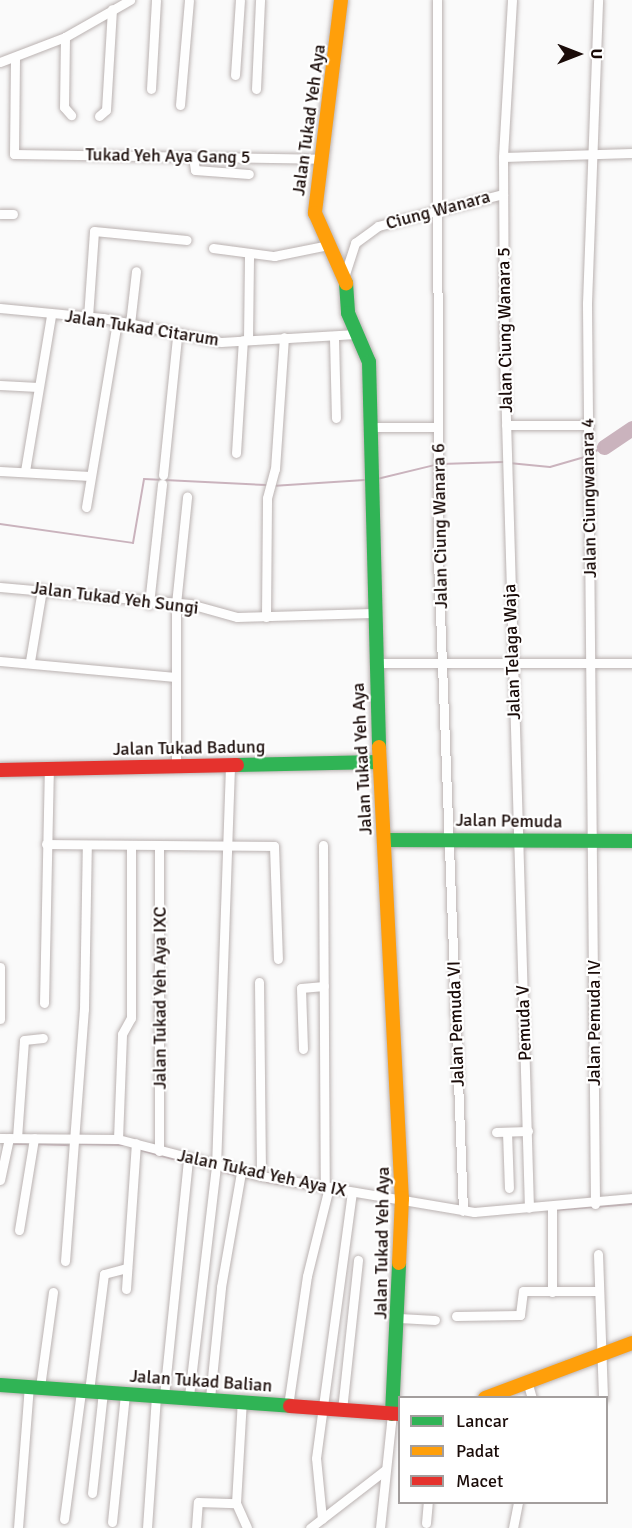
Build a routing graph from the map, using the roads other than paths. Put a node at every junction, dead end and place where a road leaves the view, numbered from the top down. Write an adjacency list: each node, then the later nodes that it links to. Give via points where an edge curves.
1 (130, 0): 10 (street)
2 (156, 0): 15 (street)
3 (189, 0): 17 (street)
4 (240, 0): 14 (street)
5 (260, 0): 16 (street)
6 (341, 0): 24 (street, Jalan Tukad Yeh Aya)
7 (437, 0): 29 (street, Jalan Ciung Wanara 6)
8 (512, 0): 23 (street, Ciung Wanara)
9 (598, 0): 21 (street, Jalan Ciungwanara 4)
10 (112, 9): 11 (street); 19 (street, via 106,110)
11 (65, 37): 12 (street); 18 (street, via 64,107)
12 (15, 59): 13 (street); 22 (street, Tukad Yeh Aya Gang 5, via 12,148 17,154)
13 (0, 62)
14 (235, 75)
15 (152, 89)
16 (256, 89)
17 (180, 105)
18 (71, 115)
19 (99, 116)
20 (632, 153): 21 (street)
21 (590, 155): 23 (street); 50 (street, Jalan Ciungwanara 4)
22 (193, 156): 24 (street, Tukad Yeh Aya Gang 5); 25 (street, via 195,170)
23 (503, 157): 26 (street, Ciung Wanara)
24 (320, 159): 31 (street, Jalan Tukad Yeh Aya, via 315,213)
25 (249, 174)
26 (503, 194): 29 (street, Ciung Wanara); 49 (street, Jalan Ciung Wanara 5)
27 (0, 214): 28 (street)
28 (13, 214)
29 (435, 214): 35 (street, Ciung Wanara, via 389,221 369,232 352,249); 51 (street, Jalan Ciung Wanara 6)
30 (187, 240): 38 (street, via 94,231)
31 (328, 245): 33 (street, via 294,254); 35 (street, Jalan Tukad Yeh Aya)
32 (213, 248): 33 (street)
33 (249, 255): 45 (street)
34 (136, 271): 40 (street)
35 (345, 274): 41 (street, Jalan Tukad Yeh Aya)
36 (0, 308): 37 (street, Jalan Tukad Citarum)
37 (51, 315): 38 (street, Jalan Tukad Citarum); 47 (street)
38 (88, 317): 39 (street, Jalan Tukad Citarum)
39 (117, 321): 40 (street, Jalan Tukad Citarum); 57 (street)
40 (130, 324): 42 (street, Jalan Tukad Citarum)
41 (356, 334): 44 (street, Jalan Tukad Citarum); 52 (street, Jalan Tukad Yeh Aya, via 369,362)
42 (177, 337): 45 (street, Jalan Tukad Citarum); 63 (street)
43 (284, 338): 44 (street, Jalan Tukad Citarum); 45 (street, Jalan Tukad Citarum); 65 (street, via 273,476 268,492)
44 (333, 338): 48 (street)
45 (245, 340): 53 (street)
46 (0, 385): 47 (street)
47 (38, 387): 56 (street)
48 (336, 418)
49 (506, 425): 50 (street); 54 (street, Jalan Ciung Wanara 5)
50 (589, 425): 69 (street, Jalan Ciungwanara 4)
51 (438, 427): 52 (street); 70 (street, Jalan Ciung Wanara 6)
52 (371, 428): 64 (street, Jalan Tukad Yeh Aya)
53 (236, 453)
54 (507, 462): 68 (street, Jalan Telaga Waja)
55 (0, 471): 56 (street)
56 (25, 471): 57 (street)
57 (90, 476): 59 (street)
58 (187, 497): 62 (street)
59 (86, 507)
60 (0, 587): 61 (street, Jalan Tukad Yeh Sungi)
61 (42, 589): 63 (street, Jalan Tukad Yeh Sungi); 67 (street)
62 (177, 599): 63 (street, Jalan Tukad Yeh Sungi); 65 (street, Jalan Tukad Yeh Sungi, via 237,617); 73 (street)
63 (149, 604)
64 (372, 613): 65 (street, Jalan Tukad Yeh Sungi); 71 (street, Jalan Tukad Yeh Aya)
65 (266, 617)
66 (0, 661): 67 (street)
67 (30, 661): 73 (street)
68 (511, 661): 69 (street); 70 (street); 80 (street, Jalan Telaga Waja)
69 (590, 661): 72 (street); 82 (street, Jalan Ciungwanara 4)
70 (443, 662): 71 (street); 79 (street, Jalan Ciung Wanara 6)
71 (374, 663): 74 (street, Jalan Tukad Yeh Aya)
72 (632, 663)
73 (175, 677): 76 (street)
74 (379, 762): 75 (street, Jalan Tukad Badung); 81 (street, Jalan Tukad Yeh Aya)
75 (230, 765): 76 (street, Jalan Tukad Badung); 89 (street)
76 (176, 767): 78 (street, Jalan Tukad Badung)
77 (0, 770): 78 (street, Jalan Tukad Badung)
78 (49, 770): 84 (street)
79 (449, 837): 80 (street, Jalan Pemuda); 81 (street, Jalan Pemuda); 120 (street, Jalan Pemuda VI)
80 (517, 837): 82 (street, Jalan Pemuda); 98 (street, Pemuda V)
81 (385, 840): 115 (street, Jalan Tukad Yeh Aya)
82 (593, 841): 83 (street, Jalan Pemuda); 117 (street, Jalan Pemuda IV)
83 (632, 841)
84 (46, 844): 85 (street); 94 (street)
85 (87, 845): 86 (street); 101 (street)
86 (131, 845): 87 (street); 104 (street, via 131,1018 122,1034)
87 (159, 845): 89 (street); 106 (street, Jalan Tukad Yeh Aya IXC)
88 (323, 845): 93 (street)
89 (227, 846): 90 (street, via 276,850); 108 (street)
90 (278, 960)
91 (0, 967): 95 (street)
92 (259, 982): 110 (street)
93 (324, 986): 97 (street, via 300,988); 112 (street)
94 (44, 1004)
95 (0, 1019)
96 (43, 1038): 102 (street, via 24,1040)
97 (303, 1049)
98 (528, 1131): 100 (street); 119 (street, Pemuda V)
99 (496, 1132): 100 (street)
100 (507, 1132): 113 (street)
101 (76, 1137): 103 (street, Jalan Tukad Yeh Aya IX); 104 (street, Jalan Tukad Yeh Aya IX); 124 (street)
102 (8, 1138): 103 (street, Jalan Tukad Yeh Aya IX); 111 (street)
103 (34, 1138): 121 (street)
104 (117, 1139): 105 (street, Jalan Tukad Yeh Aya IX)
105 (136, 1143): 106 (street, Jalan Tukad Yeh Aya IX); 125 (street)
106 (159, 1151): 107 (street, Jalan Tukad Yeh Aya IX)
107 (188, 1159): 108 (street, Jalan Tukad Yeh Aya IX); 140 (street)
108 (216, 1167): 109 (street, Jalan Tukad Yeh Aya IX); 141 (street)
109 (241, 1172): 110 (street, Jalan Tukad Yeh Aya IX); 145 (street, via 221,1287)
110 (261, 1176): 112 (street, Jalan Tukad Yeh Aya IX)
111 (0, 1180)
112 (327, 1187): 114 (street, Jalan Tukad Yeh Aya IX); 147 (street, via 307,1276)
113 (509, 1188)
114 (352, 1192): 115 (street, Jalan Tukad Yeh Aya IX); 148 (street)
115 (402, 1198): 120 (street, Jalan Tukad Yeh Aya IX); 131 (street, Jalan Tukad Yeh Aya)
116 (632, 1198): 117 (street, Jalan Tukad Yeh Aya IX)
117 (596, 1204): 118 (street, Jalan Tukad Yeh Aya IX)
118 (552, 1207): 119 (street, Jalan Tukad Yeh Aya IX); 129 (street)
119 (529, 1208): 120 (street, Jalan Tukad Yeh Aya IX)
120 (463, 1211)
121 (19, 1230)
122 (598, 1254): 127 (street)
123 (358, 1260): 149 (street)
124 (65, 1261)
125 (127, 1268): 126 (street); 138 (street, via 104,1274)
126 (126, 1289)
127 (596, 1291): 129 (street); 134 (street)
128 (53, 1292): 137 (street)
129 (552, 1292): 130 (street, via 523,1291 520,1315)
130 (456, 1316)
131 (399, 1318): 132 (street); 150 (street, Jalan Tukad Yeh Aya)
132 (435, 1320)
133 (632, 1343): 134 (street)
134 (601, 1350): 135 (street); 144 (street)
135 (528, 1382): 142 (street); 143 (street)
136 (0, 1385): 137 (street, Jalan Tukad Balian)
137 (34, 1387): 138 (street, Jalan Tukad Balian); 160 (street)
138 (91, 1391): 139 (street, Jalan Tukad Balian); 152 (street); 156 (street)
139 (125, 1394): 140 (street, Jalan Tukad Balian); 158 (street)
140 (160, 1396): 141 (street, Jalan Tukad Balian); 161 (street)
141 (189, 1396): 145 (street, Jalan Tukad Balian)
142 (490, 1396)
143 (532, 1396)
144 (603, 1396)
145 (210, 1398): 146 (street, Jalan Tukad Balian)
146 (242, 1400): 147 (street, Jalan Tukad Balian); 153 (street)
147 (288, 1406): 148 (street, Jalan Tukad Balian)
148 (324, 1409): 149 (street, Jalan Tukad Balian); 157 (street, via 316,1458)
149 (342, 1410): 150 (street, Jalan Tukad Balian)
150 (396, 1414): 151 (street, Jalan Tukad Yeh Aya)
151 (385, 1470): 157 (street); 165 (street, Jalan Tukad Yeh Aya)
152 (92, 1493)
153 (236, 1503): 162 (street, via 198,1502); 163 (street)
154 (428, 1504): 159 (street)
155 (518, 1504): 166 (street)
156 (64, 1519)
157 (322, 1519): 164 (street)
158 (112, 1522)
159 (426, 1523)
160 (18, 1528)
161 (147, 1528)
162 (196, 1528)
163 (247, 1528)
164 (310, 1528)
165 (380, 1528)
166 (513, 1528)

